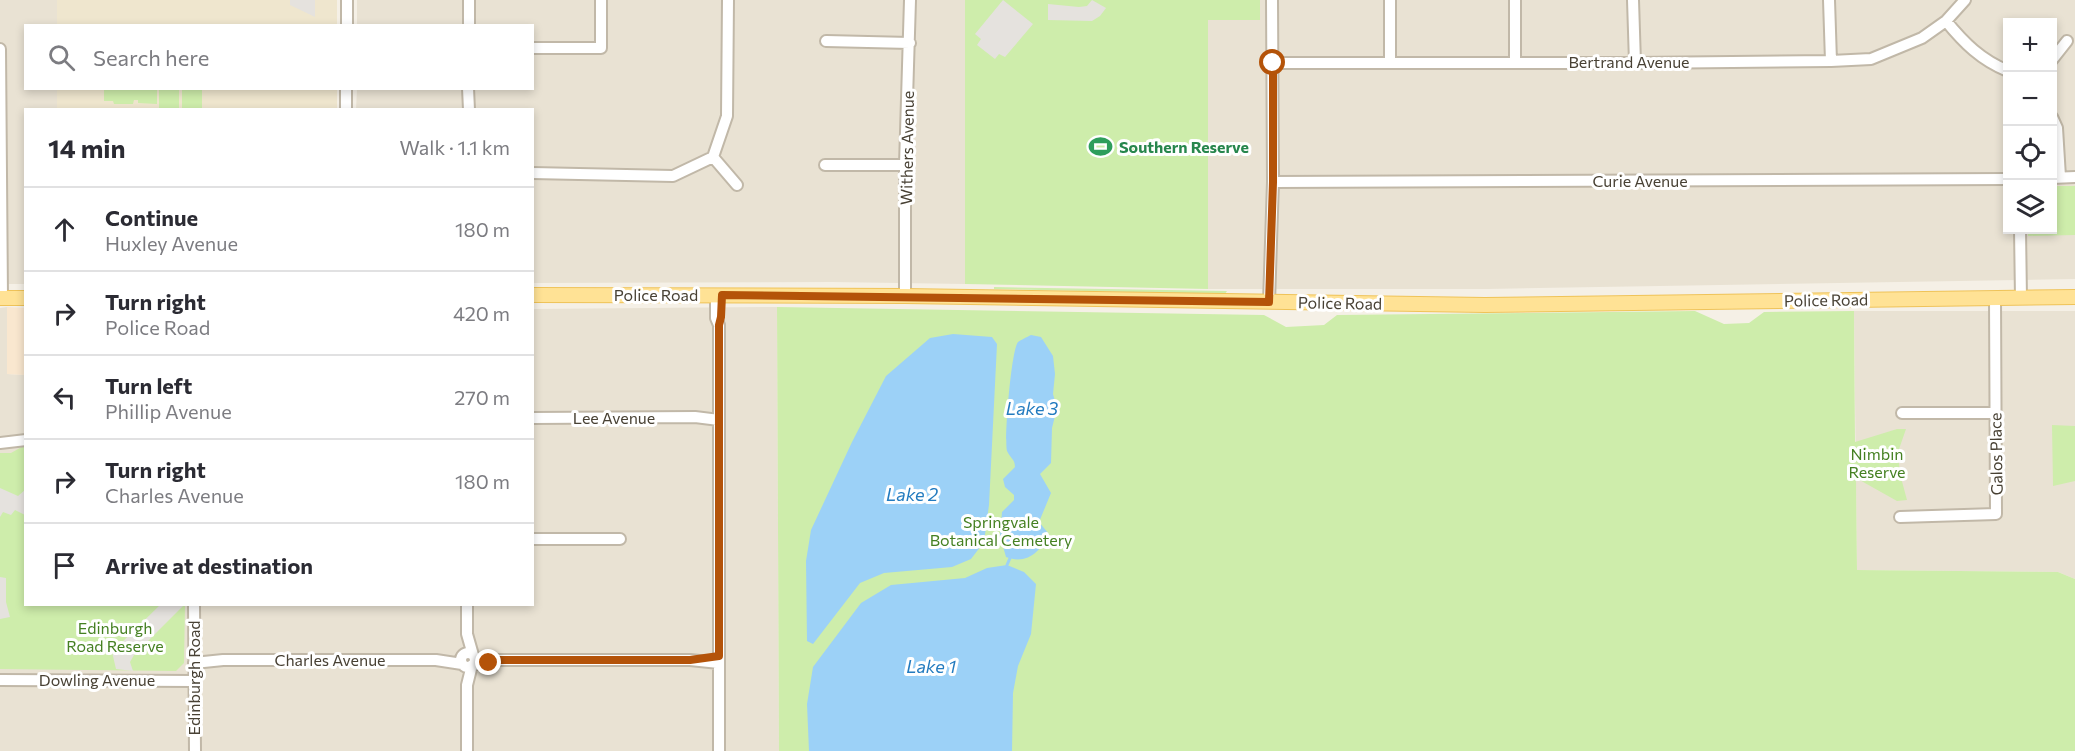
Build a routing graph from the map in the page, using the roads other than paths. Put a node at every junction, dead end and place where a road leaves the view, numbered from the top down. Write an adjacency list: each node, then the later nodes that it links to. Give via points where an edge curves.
1 (347, 0): 13 (street)
2 (469, 0): 14 (street)
3 (601, 0): 18 (street, via 601,48)
4 (728, 0): 32 (street, via 728,116)
5 (910, 0): 17 (street, Withers Avenue)
6 (1272, 0): 24 (street)
7 (1389, 0): 22 (street)
8 (1515, 0): 23 (street)
9 (1633, 0): 25 (street)
10 (1829, 0): 21 (street)
11 (1965, 0): 12 (street, Bertrand Avenue)
12 (1946, 21): 21 (street, Bertrand Avenue, via 1922,38 1871,59); 26 (street, via 1971,50)
13 (346, 24)
14 (469, 24)
15 (826, 41): 17 (street)
16 (2067, 41): 20 (street)
17 (910, 43): 34 (street, Withers Avenue)
18 (534, 48)
19 (0, 49): 27 (street)
20 (2057, 54)
21 (1831, 61): 25 (street, Bertrand Avenue)
22 (1390, 62): 23 (street, Bertrand Avenue); 24 (street, Bertrand Avenue)
23 (1515, 62): 25 (street, Bertrand Avenue)
24 (1273, 63): 39 (street)
25 (1635, 63)
26 (2003, 70)
27 (0, 75): 40 (street)
28 (346, 90): 30 (street)
29 (468, 90): 31 (street)
30 (346, 108)
31 (468, 108)
32 (713, 157): 35 (street, via 674,176); 41 (street)
33 (825, 165): 34 (street)
34 (905, 165): 45 (street, Withers Avenue)
35 (534, 173)
36 (2075, 177): 37 (street)
37 (2057, 178)
38 (2003, 179): 39 (street, Curie Avenue)
39 (1273, 182): 51 (street)
40 (0, 185): 47 (street)
41 (736, 185)
42 (2020, 234): 50 (street)
43 (534, 295): 44 (main road, Police Road)
44 (719, 295): 45 (main road, Police Road); 54 (street)
45 (905, 296): 51 (main road, Police Road)
46 (2075, 297): 50 (main road, Police Road)
47 (1, 298): 48 (main road)
48 (24, 298)
49 (1995, 298): 50 (main road, Police Road); 51 (main road, Police Road, via 1485,304); 52 (street, Galos Place)
50 (2021, 298)
51 (1269, 302)
52 (1995, 412): 53 (street); 58 (street, Galos Place, via 1996,514)
53 (1902, 413)
54 (719, 417): 55 (street, Lee Avenue); 63 (street)
55 (534, 418)
56 (24, 440): 57 (street)
57 (0, 443)
58 (1900, 517)
59 (620, 538): 60 (street)
60 (534, 539)
61 (194, 606): 64 (street, Edinburgh Road)
62 (467, 606): 65 (street)
63 (719, 659): 65 (street, Charles Avenue); 70 (street)
64 (194, 660): 65 (street, Charles Avenue, via 210,663); 67 (street, Edinburgh Road)
65 (467, 660): 69 (street)
66 (0, 680): 67 (street, Dowling Avenue)
67 (195, 681): 68 (street, Edinburgh Road)
68 (195, 751)
69 (467, 751)
70 (719, 751)

